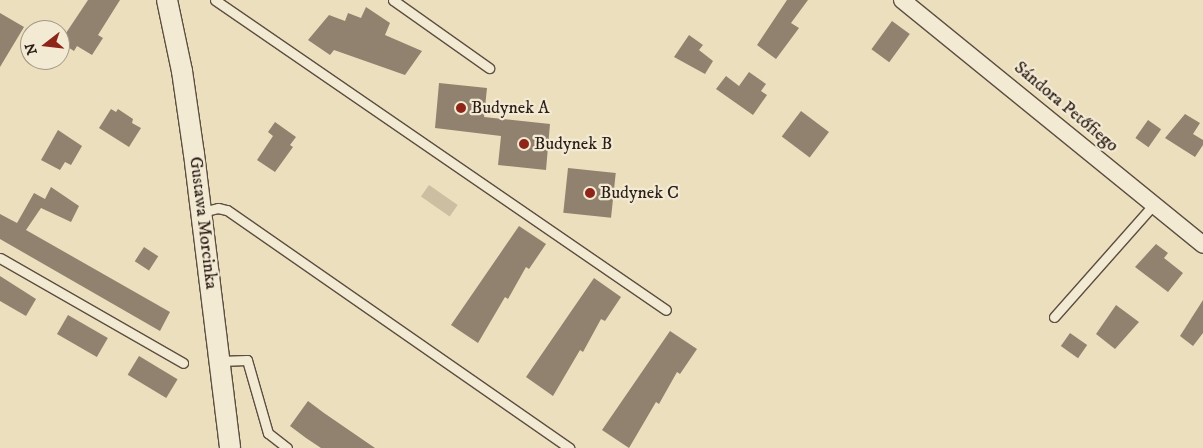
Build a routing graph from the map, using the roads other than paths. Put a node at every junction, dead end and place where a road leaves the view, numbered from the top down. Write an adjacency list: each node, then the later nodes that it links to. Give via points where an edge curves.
1 (167, 0): 7 (street, Gustawa Morcinka, via 182,71)
2 (214, 0): 10 (lane)
3 (393, 0): 5 (lane)
4 (902, 0): 6 (street, Sándora Petőfiego)
5 (490, 68)
6 (1153, 205): 8 (street, Sándora Petőfiego); 11 (lane)
7 (202, 212): 12 (street, Gustawa Morcinka); 16 (lane, via 218,208 227,210)
8 (1203, 245)
9 (0, 258): 13 (lane)
10 (666, 310)
11 (1054, 317)
12 (220, 361): 14 (street, Gustawa Morcinka); 15 (lane, via 247,360 268,433)
13 (183, 363)
14 (230, 448)
15 (287, 448)
16 (570, 448)

